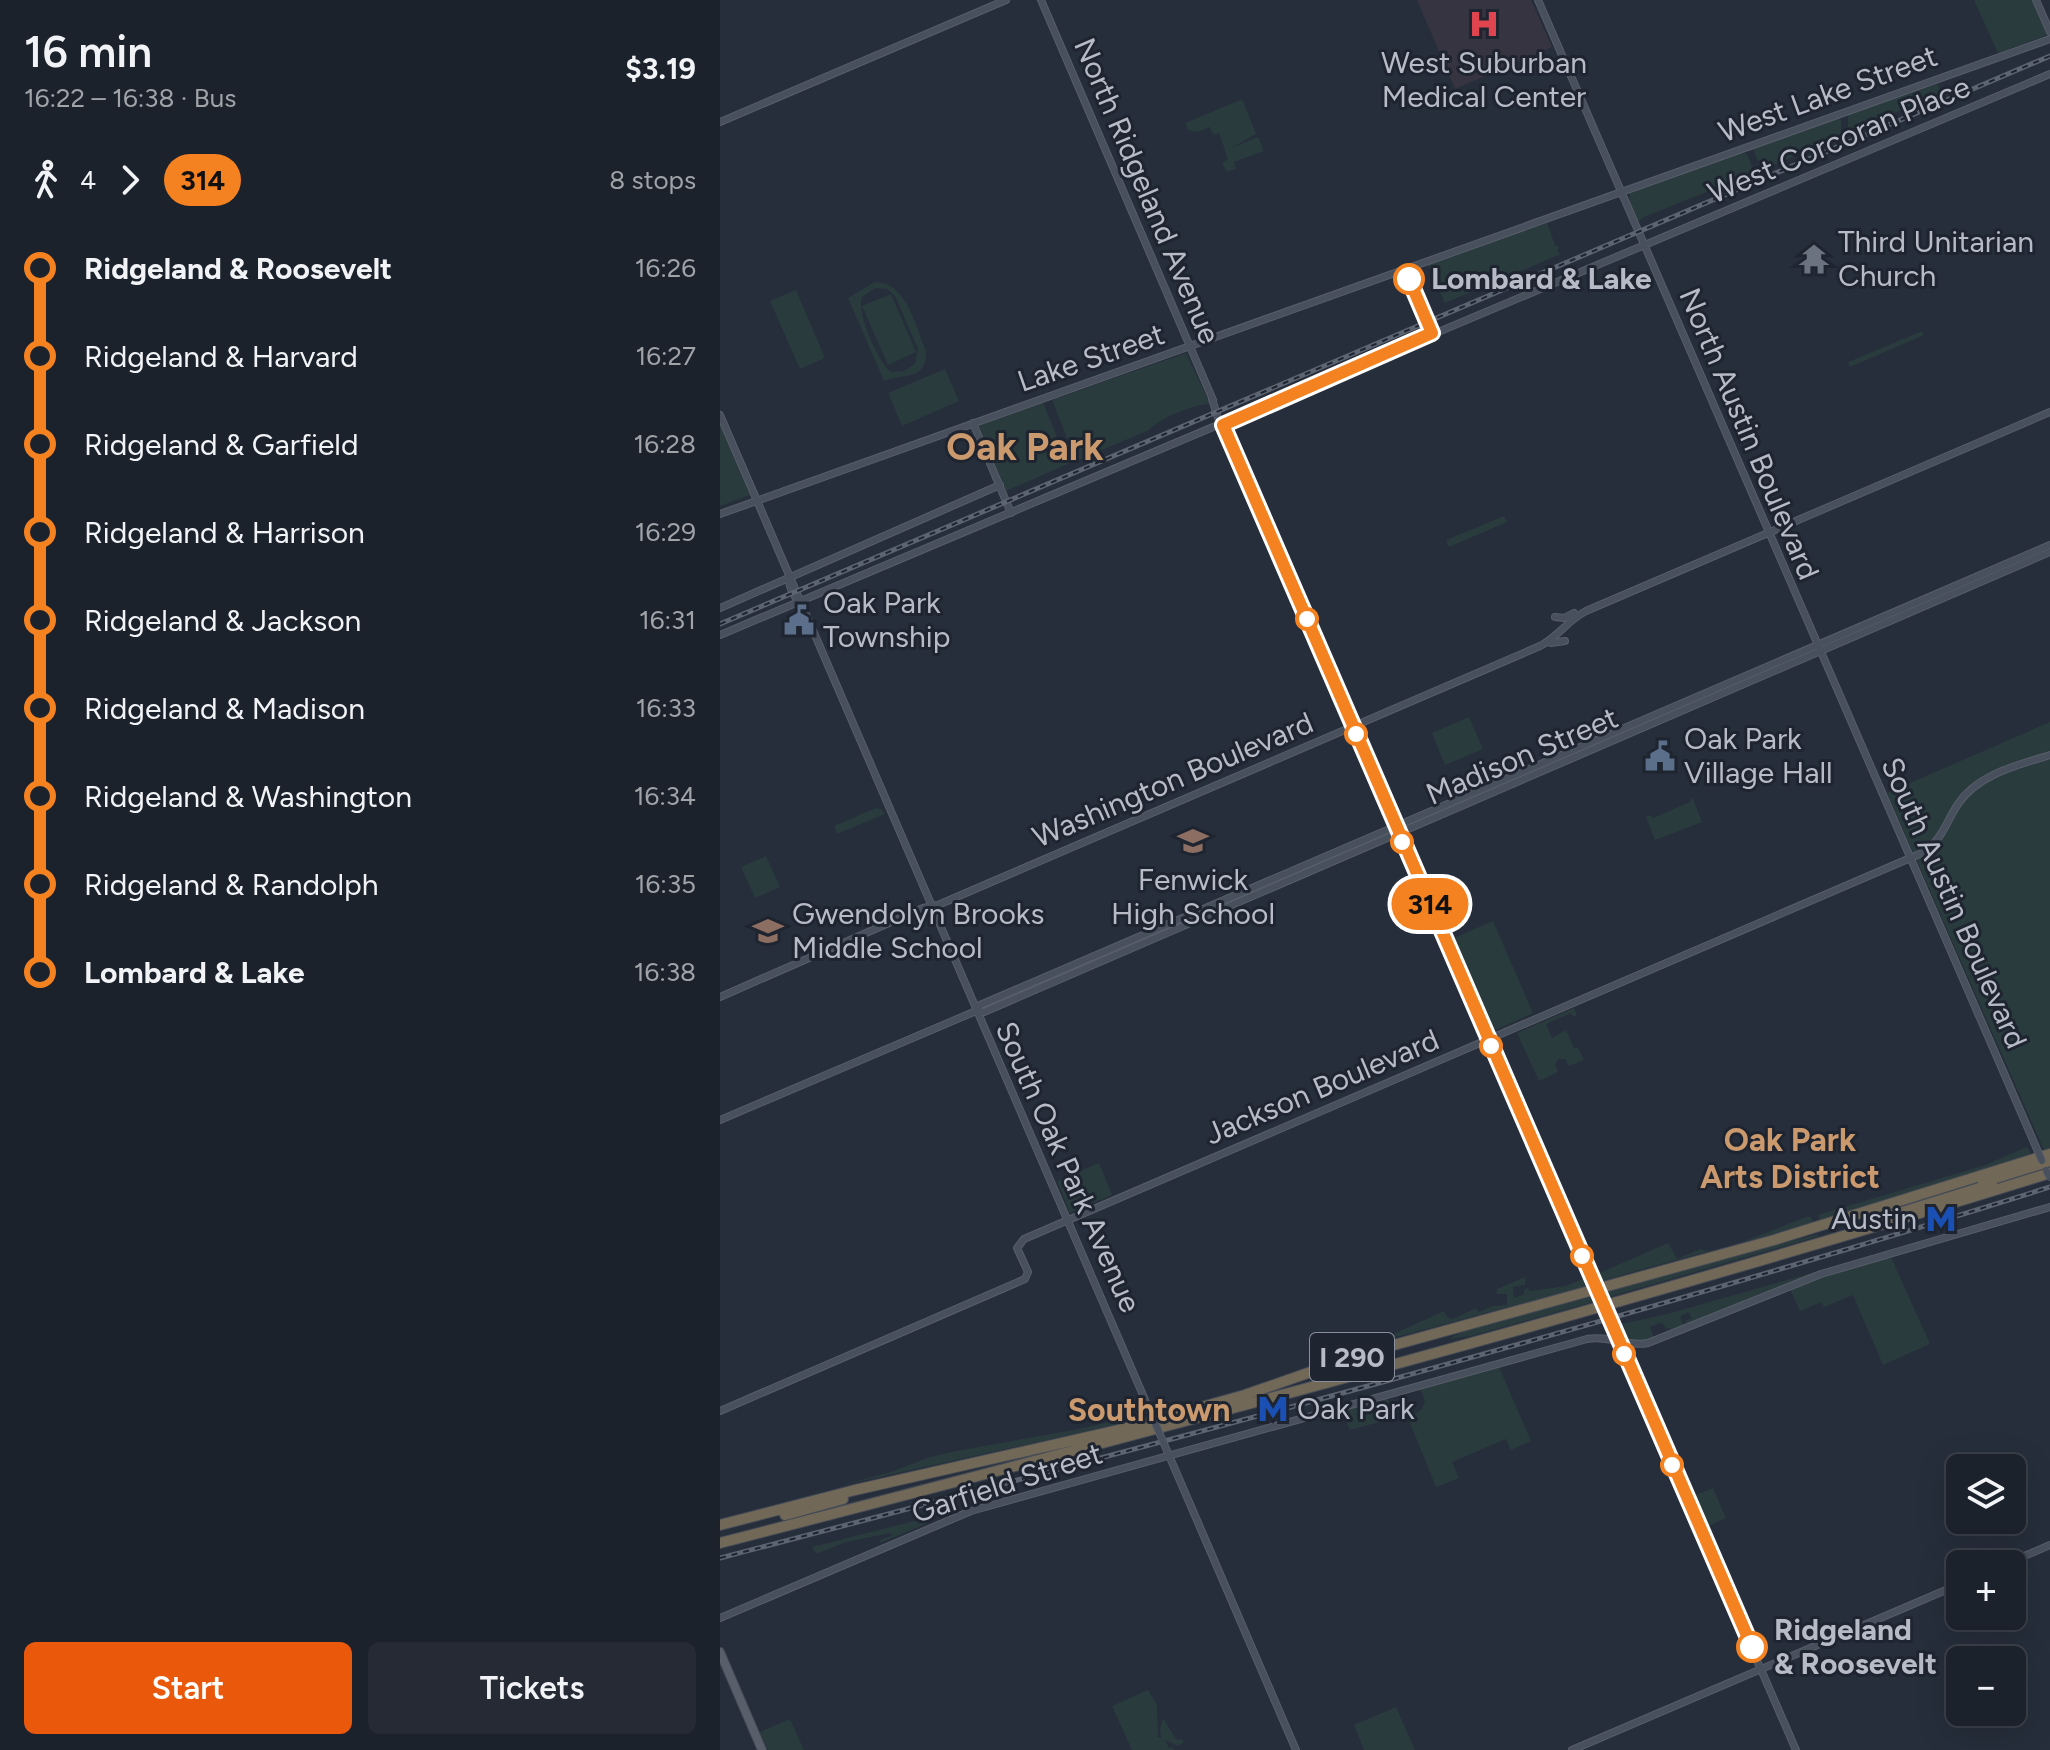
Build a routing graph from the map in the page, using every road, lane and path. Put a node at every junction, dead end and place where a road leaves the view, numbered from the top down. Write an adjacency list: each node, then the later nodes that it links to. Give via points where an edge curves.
1 (1006, 0): 8 (street)
2 (1041, 0): 11 (street, North Ridgeland Avenue)
3 (1538, 0): 9 (street, North Austin Boulevard)
4 (2036, 0): 5 (street)
5 (2050, 32)
6 (2050, 39): 9 (street, West Lake Street)
7 (2050, 74): 10 (street, West Corcoran Place)
8 (720, 122)
9 (1621, 192): 10 (street, North Austin Boulevard); 11 (street, Lake Street)
10 (1643, 243): 15 (street, West Corcoran Place); 20 (street, North Austin Boulevard)
11 (1190, 347): 14 (street, Lake Street); 15 (street, North Ridgeland Avenue)
12 (2050, 412): 20 (street, Washington Boulevard)
13 (720, 415): 17 (street, South Oak Park Avenue)
14 (973, 423): 16 (street); 17 (street, Lake Street)
15 (1223, 425): 18 (street, West Corcoran Place); 32 (street, North Ridgeland Avenue)
16 (1000, 485): 18 (street); 23 (street)
17 (756, 500): 19 (street, Lake Street); 23 (street, South Oak Park Avenue)
18 (1011, 513): 24 (street, West Corcoran Place)
19 (720, 514)
20 (1768, 533): 26 (street, Washington Boulevard); 31 (street, North Austin Boulevard)
21 (2050, 545): 31 (street)
22 (2050, 552): 31 (street)
23 (789, 577): 24 (street, South Oak Park Avenue); 25 (street)
24 (799, 601): 28 (street, West Corcoran Place); 36 (street, South Oak Park Avenue)
25 (720, 608)
26 (1586, 611): 27 (street); 30 (street, Washington Boulevard)
27 (1555, 617)
28 (720, 635)
29 (1565, 641): 30 (street)
30 (1540, 646): 32 (street, Washington Boulevard)
31 (1818, 648): 34 (street, Madison Street); 35 (street, South Austin Boulevard)
32 (1353, 727): 34 (street, North Ridgeland Avenue); 36 (street, Washington Boulevard)
33 (2050, 755): 35 (street, Jackson Boulevard, via 1978,784 1960,801 1936,842)
34 (1397, 830): 38 (street, Madison Street, via 984,1012); 39 (street, North Ridgeland Avenue)
35 (1910, 859): 39 (street, Jackson Boulevard); 41 (street, South Austin Boulevard, bridge)
36 (931, 906): 37 (street, Washington Boulevard); 38 (street, South Oak Park Avenue)
37 (720, 997)
38 (976, 1011): 40 (street, Madison Street); 43 (street, South Oak Park Avenue)
39 (1488, 1039): 43 (street, Jackson Boulevard); 44 (street, North Ridgeland Avenue, bridge)
40 (720, 1120)
41 (2047, 1166): 47 (highway, I 290, via 1365,1353 1138,1425); 48 (highway, I 290, via 1805,1248)
42 (2050, 1207): 44 (street, Garfield Street, via 1821,1274 1648,1343)
43 (1067, 1221): 45 (street, Jackson Boulevard, via 1018,1244 1028,1275 1022,1280); 46 (street, South Oak Park Avenue, bridge)
44 (1618, 1340): 46 (street, Garfield Street, via 1587,1339); 57 (street, North Ridgeland Avenue)
45 (720, 1411)
46 (1168, 1454): 55 (street, Garfield Street, via 971,1511); 59 (street, South Oak Park Avenue)
47 (909, 1477): 49 (highway, I 290); 50 (highway)
48 (862, 1506): 50 (highway); 51 (highway, I 290)
49 (720, 1525)
50 (720, 1534)
51 (720, 1543)
52 (2050, 1545): 53 (street)
53 (2026, 1555)
54 (1946, 1590): 57 (street)
55 (720, 1618)
56 (720, 1652): 58 (main road)
57 (1761, 1668): 60 (street); 61 (street, North Ridgeland Avenue)
58 (762, 1750)
59 (1296, 1750)
60 (1572, 1750)
61 (1796, 1750)

